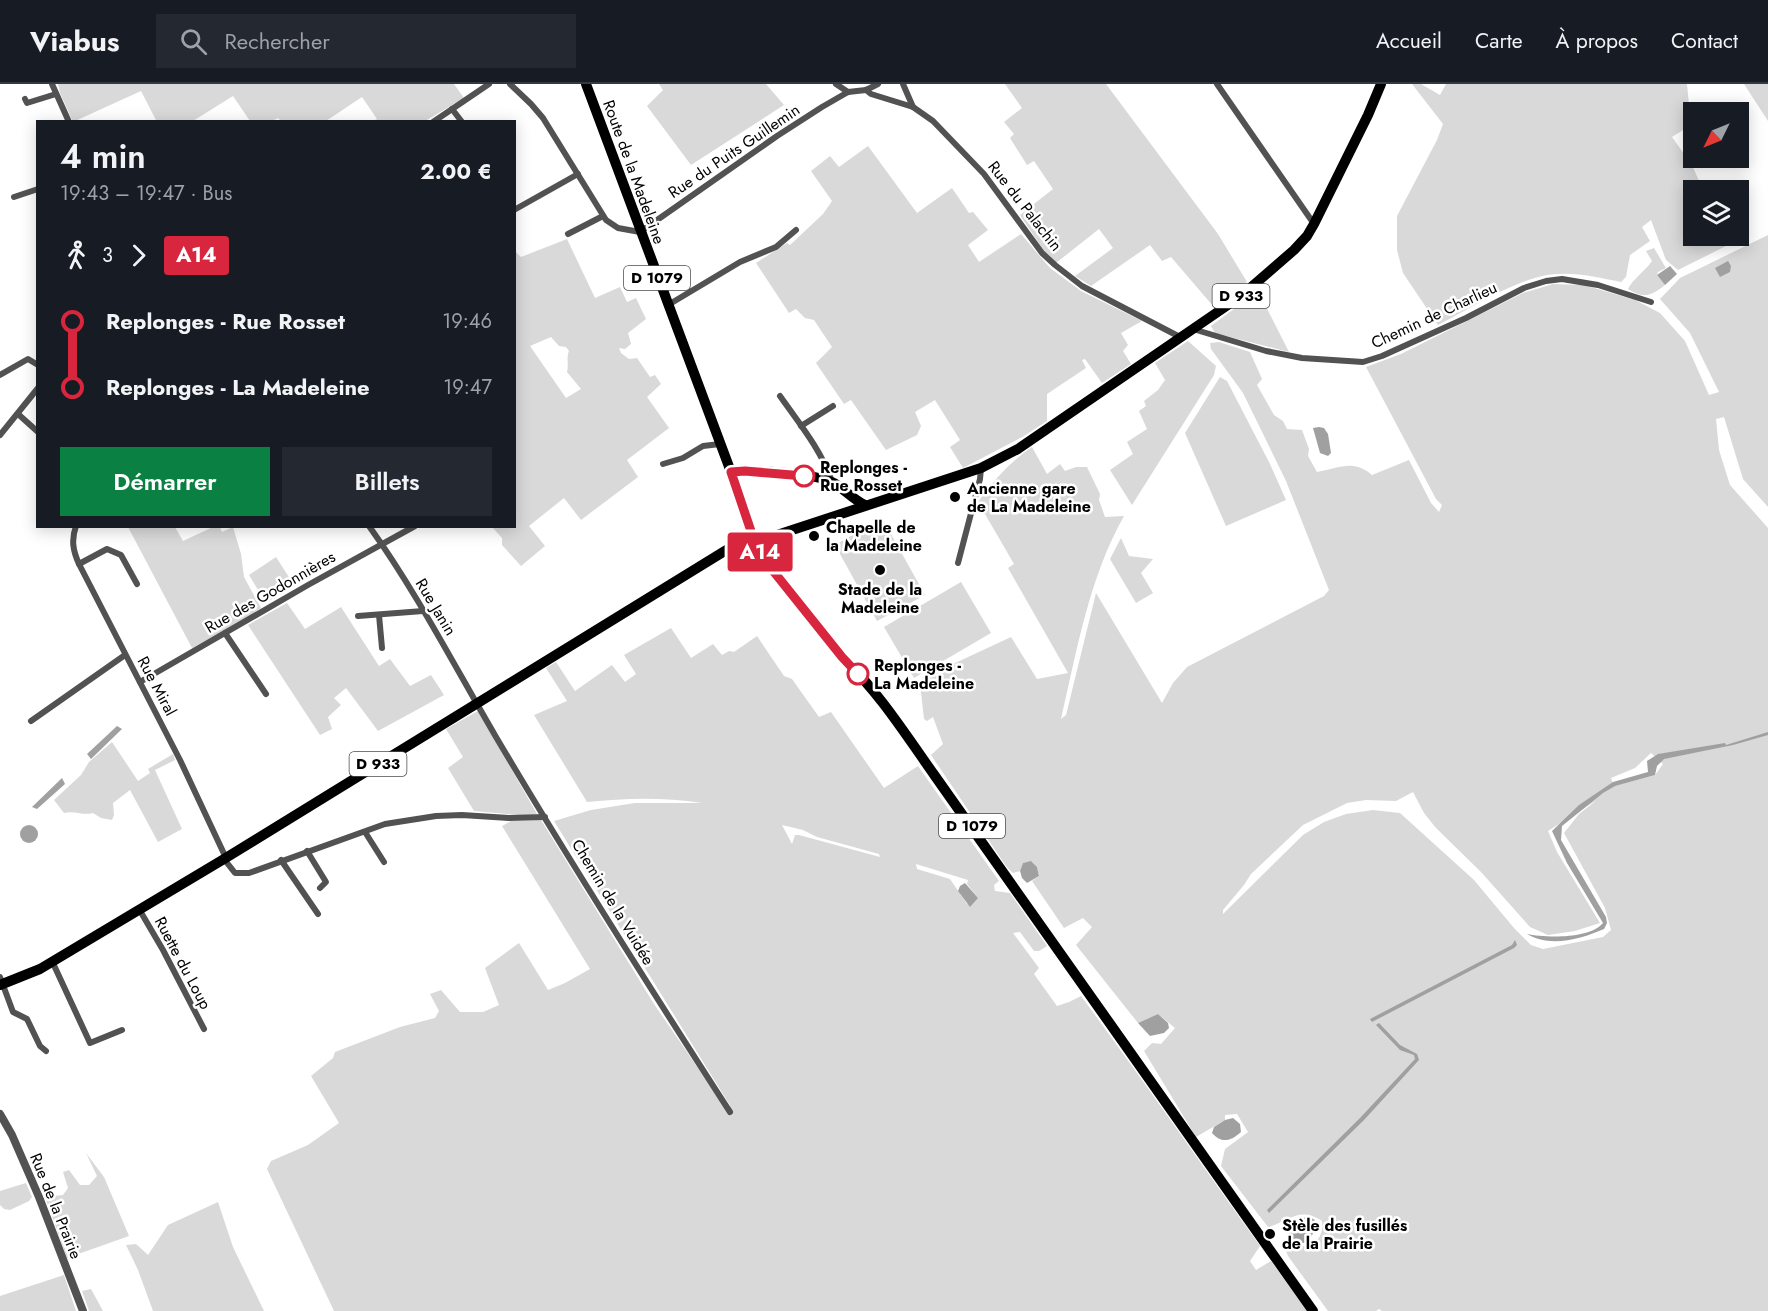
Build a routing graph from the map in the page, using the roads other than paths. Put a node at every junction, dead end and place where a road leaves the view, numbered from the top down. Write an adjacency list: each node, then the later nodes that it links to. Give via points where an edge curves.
1 (52, 84): 12 (street)
2 (489, 84): 15 (street)
3 (510, 84): 19 (street, via 543,118)
4 (586, 84): 26 (main road, Route de la Madeleine / D 1079)
5 (836, 84): 11 (street)
6 (878, 84): 10 (street, Rue du Puits Guillemin)
7 (903, 84): 14 (street, Rue du Palachin)
8 (1217, 84): 24 (street)
9 (1381, 84): 24 (main road, D 933)
10 (867, 90): 11 (street, Rue du Puits Guillemin); 14 (street)
11 (849, 92): 26 (street, Rue du Puits Guillemin, via 777,136)
12 (56, 94): 13 (street, via 27,103); 16 (street)
13 (25, 99)
14 (913, 107): 31 (street, Rue du Palachin, via 984,174 1055,265 1082,286)
15 (452, 110): 17 (street); 18 (street)
16 (68, 120)
17 (436, 120)
18 (460, 120)
19 (578, 174): 22 (street); 23 (street)
20 (36, 190): 21 (street)
21 (14, 197)
22 (516, 209)
23 (603, 216): 26 (street, via 612,226); 27 (street)
24 (1314, 224): 30 (main road, D 933, via 1273,270)
25 (796, 230): 29 (street, via 776,247)
26 (640, 232): 29 (main road, Route de la Madeleine / D 1079)
27 (568, 234)
28 (1651, 302): 30 (street, Chemin de Charlieu, via 1598,285 1562,279 1546,281 1363,362 1275,353)
29 (667, 305): 41 (main road, Route de la Madeleine / D 1079)
30 (1192, 328): 31 (main road, D 933)
31 (1180, 337): 44 (main road, D 933)
32 (36, 364): 33 (street, via 28,359)
33 (0, 375)
34 (36, 391): 37 (street)
35 (780, 396): 38 (street)
36 (833, 406): 38 (street)
37 (18, 414): 39 (street); 40 (street)
38 (801, 426): 45 (street)
39 (36, 430)
40 (0, 435)
41 (720, 444): 42 (street, via 703,446); 43 (main road, Route de la Madeleine / D 1079)
42 (663, 464)
43 (731, 472): 45 (main road, via 797,475); 51 (main road, Route de la Madeleine / D 1079)
44 (980, 473): 46 (main road, D 933); 54 (street)
45 (832, 482): 46 (main road)
46 (865, 505): 50 (main road, D 933)
47 (75, 528): 55 (street, Rue Miral, via 73,546)
48 (370, 528): 52 (street, Rue Janin)
49 (412, 528): 52 (street, Rue des Godonnières)
50 (773, 536): 51 (main road, D 933); 53 (main road)
51 (754, 540): 53 (main road, D 1079); 65 (main road, D 933, via 728,549)
52 (382, 545): 57 (street, Rue Janin); 60 (street, Rue des Godonnières)
53 (763, 557): 84 (main road, D 1079, via 887,709)
54 (958, 563)
55 (79, 564): 56 (street, via 107,549 121,555); 62 (street, Rue Miral)
56 (137, 584)
57 (423, 611): 59 (street); 65 (street, Rue Janin)
58 (358, 615): 59 (street)
59 (379, 615): 61 (street)
60 (225, 633): 63 (street, Rue des Godonnières); 64 (street)
61 (382, 648)
62 (125, 655): 63 (street, Rue Miral); 66 (street)
63 (140, 681): 70 (street, Rue Miral)
64 (266, 694)
65 (477, 703): 67 (street, Chemin de la Vuidée); 70 (main road, D 933)
66 (31, 721)
67 (545, 817): 68 (street, via 436,816 385,824); 81 (street, Chemin de la Vuidée)
68 (365, 832): 69 (street); 72 (street)
69 (307, 851): 71 (street); 73 (street, via 326,882)
70 (225, 858): 71 (street, via 239,874 255,872); 74 (main road, D 933)
71 (281, 860): 75 (street)
72 (384, 862)
73 (320, 888)
74 (139, 909): 76 (main road, D 933); 78 (street, Ruette du Loup)
75 (318, 914)
76 (52, 962): 77 (main road, D 933, via 26,976); 79 (street, via 90,1043)
77 (1, 982): 80 (street, via 13,1012 27,1019)
78 (204, 1029)
79 (122, 1030)
80 (46, 1051)
81 (730, 1112)
82 (0, 1114): 83 (street, Rue de la Prairie, via 39,1197)
83 (83, 1311)
84 (1313, 1311)

